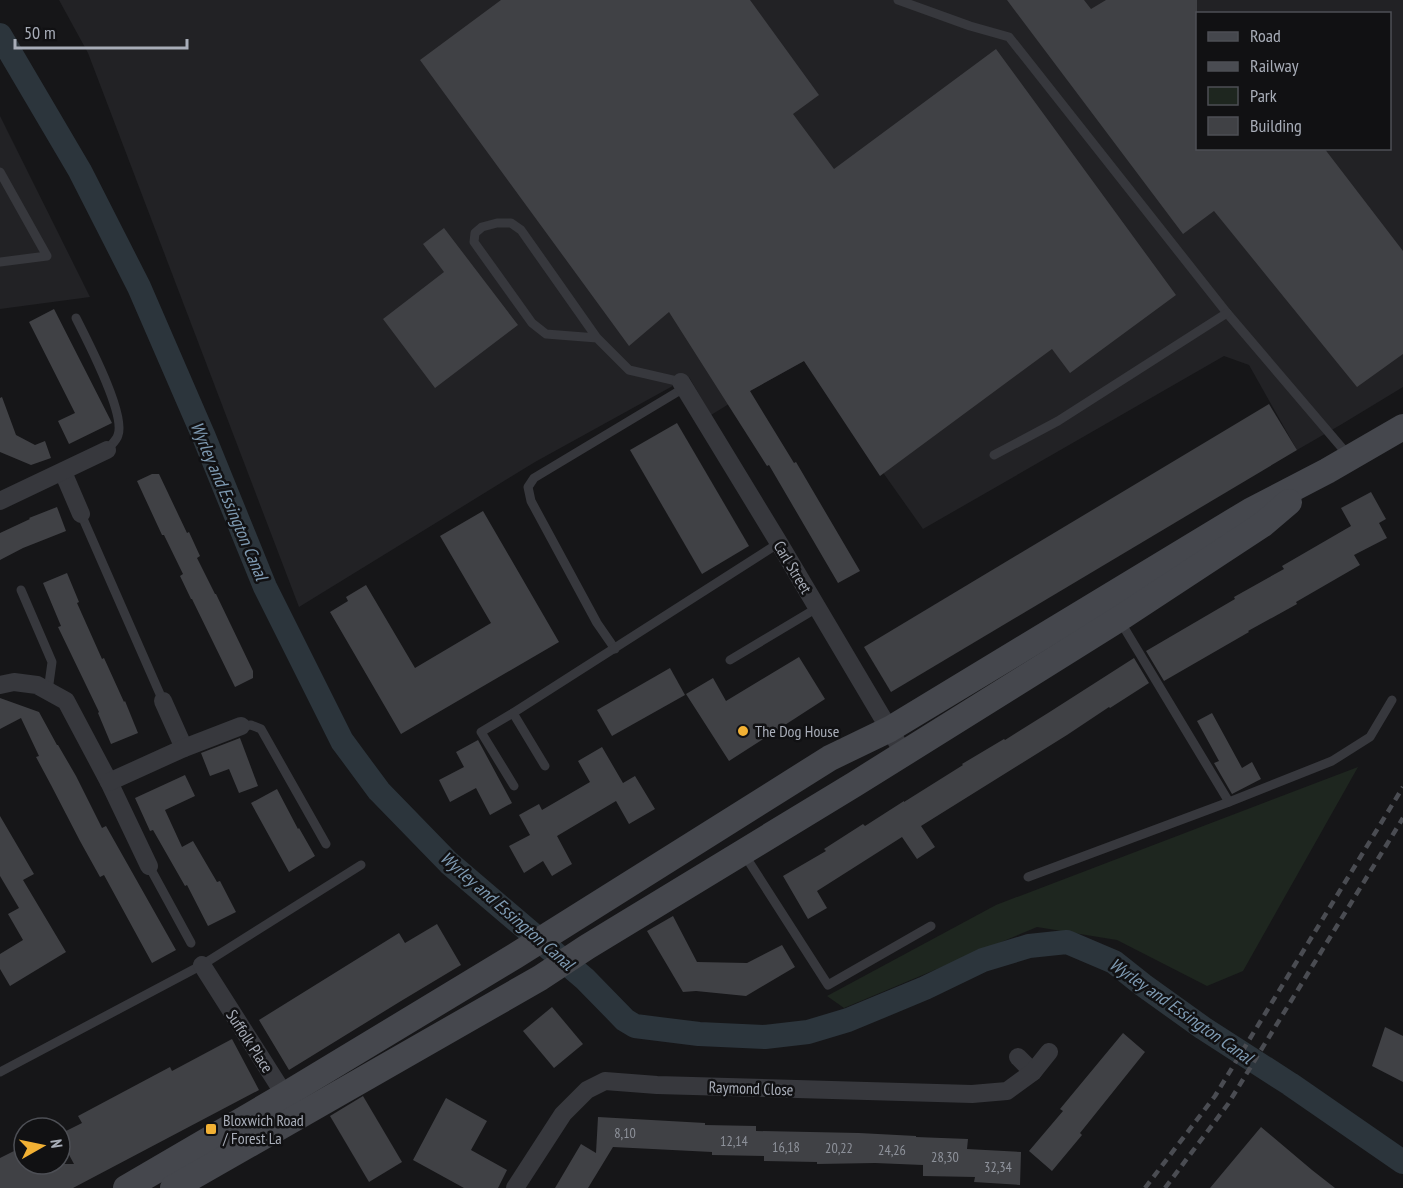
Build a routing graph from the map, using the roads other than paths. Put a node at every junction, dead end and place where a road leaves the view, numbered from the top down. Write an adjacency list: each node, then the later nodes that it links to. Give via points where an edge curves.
1 (898, 0): 4 (lane, via 1009,37)
2 (0, 172): 3 (lane, via 47,256)
3 (0, 262)
4 (1227, 312): 10 (lane, via 1058,421); 11 (lane)
5 (76, 318): 9 (lane, via 120,420 118,435)
6 (597, 338): 6 (lane, via 521,230 497,223 475,233 474,242 532,323 546,334); 7 (lane, via 629,370)
7 (682, 385): 16 (street, Carl Street); 20 (lane, via 534,478 528,487 536,512)
8 (1403, 427): 11 (main road)
9 (107, 450): 13 (street)
10 (994, 455)
11 (1350, 457): 12 (main road)
12 (1327, 471): 19 (main road, via 1262,525); 28 (main road, via 1250,511)
13 (63, 472): 14 (street); 15 (street)
14 (0, 501)
15 (81, 513): 25 (lane)
16 (779, 543): 18 (street, Carl Street); 20 (lane)
17 (21, 590): 23 (lane, via 52,662)
18 (818, 608): 21 (lane); 28 (street, Carl Street)
19 (1119, 619): 30 (main road); 34 (lane)
20 (615, 649): 26 (lane)
21 (730, 660)
22 (0, 685): 23 (street, via 37,684)
23 (48, 691): 32 (street, via 66,701)
24 (1392, 700): 34 (lane, via 1370,737 1332,760)
25 (163, 701): 29 (street)
26 (513, 713): 31 (lane); 33 (lane, via 481,732)
27 (241, 726): 29 (street); 35 (lane, via 261,729)
28 (890, 729): 30 (street, Carl Street); 43 (main road, via 830,758)
29 (184, 748): 32 (street)
30 (904, 754): 36 (main road)
31 (545, 766)
32 (109, 782): 38 (street)
33 (514, 786)
34 (1229, 802): 39 (lane)
35 (326, 844)
36 (742, 852): 40 (lane, via 828,985); 44 (main road)
37 (361, 865): 42 (lane)
38 (149, 866): 41 (lane)
39 (1028, 877)
40 (931, 926)
41 (191, 943)
42 (202, 965): 47 (lane); 49 (street, Suffolk Place)
43 (418, 1015): 44 (main road); 49 (main road)
44 (434, 1039): 49 (main road)
45 (1049, 1052): 48 (street, Raymond Close)
46 (1018, 1057): 48 (street)
47 (0, 1072)
48 (1033, 1072): 52 (street, Raymond Close, via 1007,1091 972,1094 605,1081 587,1090 563,1114)
49 (292, 1106): 50 (main road); 51 (main road)
50 (126, 1188)
51 (173, 1188)
52 (514, 1188)

